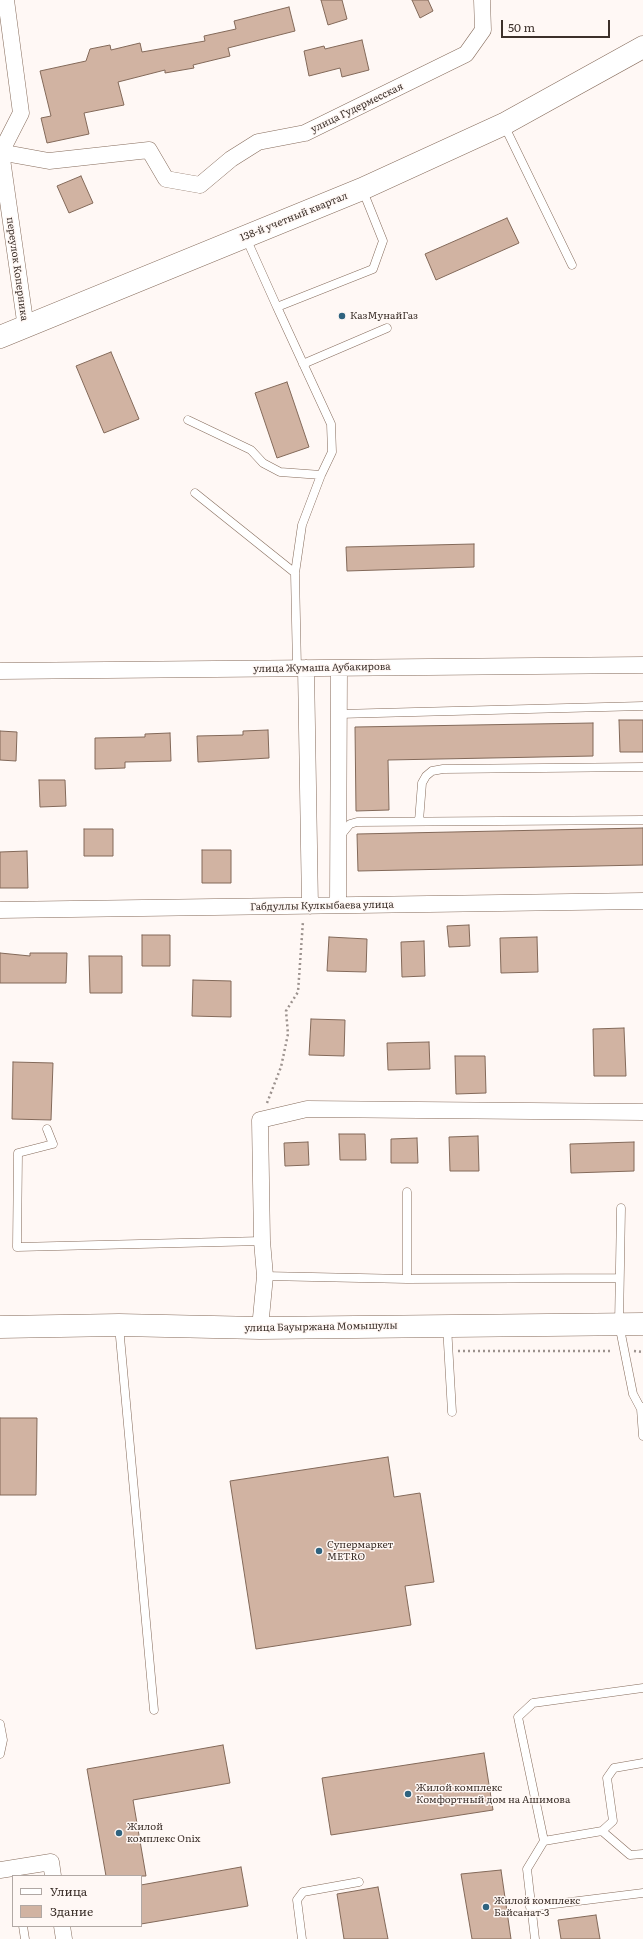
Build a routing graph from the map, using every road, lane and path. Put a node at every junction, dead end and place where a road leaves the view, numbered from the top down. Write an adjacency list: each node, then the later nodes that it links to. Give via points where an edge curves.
1 (6, 0): 5 (street, via 21,113)
2 (482, 0): 5 (street, улица Гудермесская, via 483,30 466,54 305,134 258,142 231,159 200,186 166,179 149,150 49,161)
3 (643, 47): 4 (main road, 138-й учетный квартал)
4 (504, 124): 6 (main road, 138-й учетный квартал); 8 (lane)
5 (0, 152): 10 (street, переулок Коперника)
6 (362, 189): 7 (main road, 138-й учетный квартал); 9 (lane, via 383,242 373,269)
7 (246, 238): 9 (lane); 10 (main road, 138-й учетный квартал)
8 (572, 265)
9 (277, 307): 13 (lane)
10 (26, 328): 12 (main road, 138-й учетный квартал)
11 (387, 328): 13 (lane)
12 (0, 337)
13 (303, 364): 15 (lane, via 331,424 332,452)
14 (188, 420): 15 (lane, via 251,450 263,463 280,472)
15 (321, 475): 17 (lane, via 302,525)
16 (195, 493): 17 (lane)
17 (295, 573): 19 (lane)
18 (643, 665): 20 (street, улица Жумаша Аубакирова)
19 (302, 668): 20 (street, улица Жумаша Аубакирова); 21 (street, улица Жумаша Аубакирова); 29 (street)
20 (339, 668): 23 (street)
21 (0, 672)
22 (643, 706): 23 (lane)
23 (339, 714): 27 (street)
24 (643, 767): 26 (lane, via 432,771 422,783)
25 (643, 820): 26 (lane)
26 (419, 821): 27 (lane, via 357,822 350,824)
27 (338, 839): 30 (street)
28 (643, 901): 30 (street, Габдуллы Кулкыбаева улица)
29 (307, 906): 30 (street, Габдуллы Кулкыбаева улица); 31 (street, Габдуллы Кулкыбаева улица); 33 (path, via 298,992 286,1011 288,1034 281,1067)
30 (338, 906)
31 (0, 910)
32 (643, 1112): 33 (street, via 307,1109)
33 (260, 1120): 37 (street)
34 (46, 1129): 37 (lane, via 53,1144 18,1153 17,1247)
35 (407, 1192): 40 (lane)
36 (621, 1208): 39 (lane)
37 (262, 1241): 38 (street)
38 (265, 1276): 40 (lane); 46 (street)
39 (619, 1278): 40 (lane); 41 (lane)
40 (408, 1279)
41 (619, 1324): 42 (main road, улица Бауыржана Момышулы); 44 (main road, улица Бауыржана Момышулы); 48 (lane)
42 (643, 1324)
43 (119, 1325): 45 (main road, улица Бауыржана Момышулы); 46 (main road, улица Бауыржана Момышулы); 54 (lane)
44 (447, 1325): 46 (main road, улица Бауыржана Момышулы); 47 (lane)
45 (0, 1327)
46 (260, 1328)
47 (448, 1351): 48 (path); 51 (lane)
48 (624, 1351): 49 (path); 50 (lane, via 633,1394)
49 (643, 1352)
50 (642, 1408): 52 (lane)
51 (452, 1412)
52 (643, 1436)
53 (643, 1688): 59 (lane, via 533,1703 518,1717)
54 (154, 1710)
55 (0, 1724): 56 (lane, via 3,1740)
56 (0, 1754)
57 (643, 1763): 58 (lane, via 614,1768 607,1778 613,1821)
58 (602, 1831): 59 (lane); 60 (lane, via 630,1855)
59 (544, 1841): 65 (lane, via 527,1869)
60 (643, 1854)
61 (0, 1870): 62 (street, via 51,1862)
62 (53, 1875)
63 (359, 1882): 70 (lane, via 303,1892 297,1900)
64 (643, 1893): 65 (lane)
65 (530, 1907): 71 (lane)
66 (23, 1927): 68 (lane)
67 (62, 1927): 69 (street)
68 (25, 1939)
69 (64, 1939)
70 (302, 1939)
71 (535, 1939)

